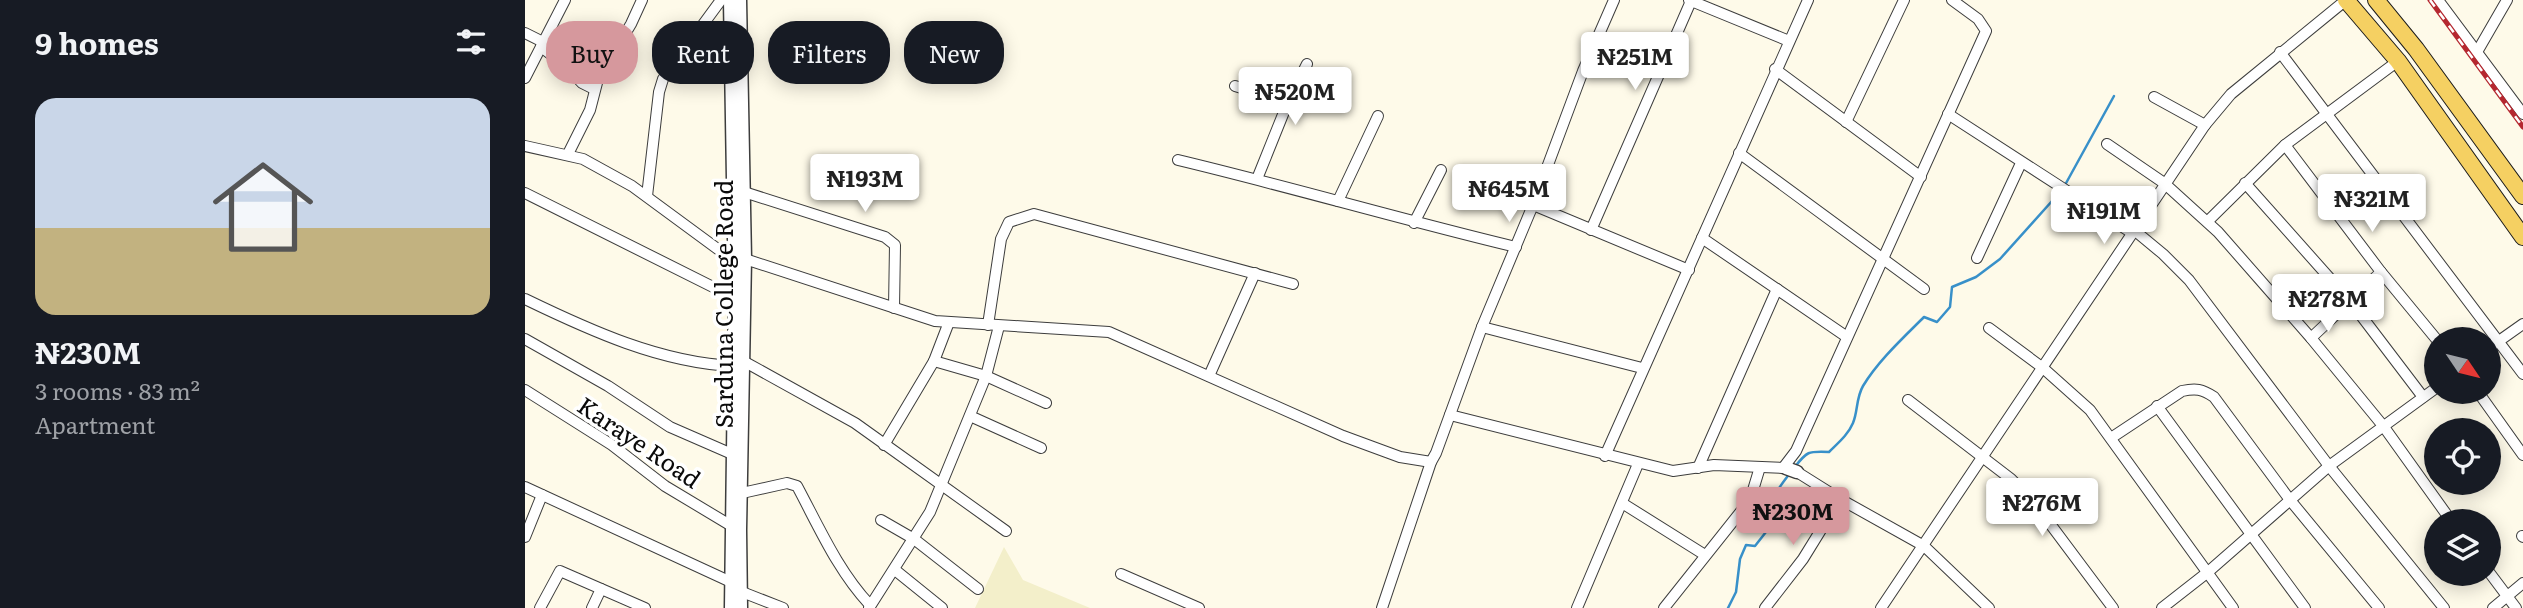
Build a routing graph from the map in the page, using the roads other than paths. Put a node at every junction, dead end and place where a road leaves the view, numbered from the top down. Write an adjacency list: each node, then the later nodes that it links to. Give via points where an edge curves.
1 (565, 0): 17 (street)
2 (642, 0): 25 (street)
3 (721, 0): 49 (street, via 663,79)
4 (730, 0): 59 (street, Sarduna College Road)
5 (740, 0): 47 (street, Sarduna College Road)
6 (1614, 0): 51 (street)
7 (1690, 0): 16 (street); 54 (street)
8 (1808, 0): 16 (street)
9 (1904, 0): 32 (street)
10 (1952, 0): 29 (street, via 1986,31)
11 (2346, 0): 18 (street); 20 (main road)
12 (2376, 0): 46 (main road)
13 (2438, 0): 19 (street)
14 (2507, 0): 19 (street)
15 (525, 33): 17 (street)
16 (1789, 41): 22 (street)
17 (542, 44): 23 (street); 25 (street)
18 (2280, 52): 28 (street); 33 (street, via 2231,94)
19 (2477, 52): 30 (street)
20 (2398, 61): 28 (street); 56 (main road)
21 (1307, 64): 27 (street)
22 (1775, 69): 32 (street); 37 (street)
23 (525, 78)
24 (1235, 86): 27 (street)
25 (594, 89): 38 (street, via 590,110)
26 (2154, 97): 33 (street)
27 (1288, 102): 43 (street)
28 (2326, 113): 35 (street); 78 (street)
29 (1948, 114): 40 (street); 42 (street)
30 (2523, 114)
31 (1378, 116): 50 (street)
32 (1846, 122): 42 (street)
33 (2204, 125): 44 (street)
34 (2108, 144): 44 (street)
35 (2285, 145): 45 (street); 63 (street)
36 (525, 146): 38 (street)
37 (1739, 153): 57 (street); 61 (street)
38 (568, 154): 49 (street)
39 (1178, 160): 43 (street)
40 (2021, 163): 55 (street); 60 (street)
41 (1441, 170): 53 (street)
42 (1921, 177): 61 (street)
43 (1257, 179): 50 (street)
44 (2164, 183): 52 (street); 55 (street)
45 (2245, 183): 52 (street); 70 (street)
46 (2521, 188)
47 (744, 192): 59 (street, Sarduna College Road); 71 (street, via 885,236 895,246)
48 (525, 193): 68 (street)
49 (647, 196): 59 (street, via 719,250)
50 (1338, 201): 53 (street)
51 (1533, 205): 54 (street); 58 (street)
52 (2208, 221): 81 (street)
53 (1414, 223): 58 (street)
54 (1591, 230): 62 (street)
55 (2133, 231): 88 (street); 111 (street, via 2189,280)
56 (2523, 237)
57 (1702, 238): 62 (street); 66 (street)
58 (1516, 247): 76 (street)
59 (739, 257): 68 (street, Sarduna College Road); 71 (street); 86 (street, Sarduna College Road)
60 (1977, 258)
61 (1883, 259): 67 (street); 80 (street)
62 (1689, 270): 87 (street)
63 (2381, 272): 70 (street); 77 (street)
64 (1255, 273): 65 (street); 74 (street, via 1034,214 1009,222 1001,239); 91 (street)
65 (1293, 284)
66 (1777, 289): 80 (street); 113 (street)
67 (1924, 289)
68 (735, 298): 86 (street, Sarduna College Road)
69 (525, 299): 86 (street, via 673,357 713,365)
70 (2350, 301): 81 (street); 93 (street)
71 (894, 308): 72 (street)
72 (949, 322): 74 (street); 85 (street)
73 (2523, 324): 83 (street)
74 (988, 326): 75 (street)
75 (999, 326): 90 (street); 91 (street, via 1109,332)
76 (1482, 327): 87 (street); 98 (street)
77 (2426, 327)
78 (2488, 327)
79 (1989, 328): 88 (street)
80 (1847, 337): 114 (street)
81 (2311, 338): 101 (street)
82 (525, 339): 105 (street, via 670,426)
83 (2501, 340)
84 (2501, 344): 89 (street)
85 (934, 361): 90 (street); 103 (street)
86 (739, 364): 100 (street, Sarduna College Road); 103 (street, via 855,423)
87 (1642, 368): 107 (street)
88 (2043, 368): 102 (street, via 2072,391); 108 (street)
89 (2523, 374)
90 (986, 376): 95 (street); 99 (street)
91 (1209, 376): 109 (street, via 1354,440 1400,457)
92 (525, 390): 124 (street, Karaye Road)
93 (2423, 397): 101 (street)
94 (1908, 400): 108 (street)
95 (1046, 403)
96 (2487, 404): 106 (street)
97 (2157, 406): 102 (street); 120 (street, via 2182,391 2203,390 2214,397); 126 (street)
98 (1450, 415): 107 (street); 109 (street)
99 (969, 416): 104 (street); 115 (street)
100 (738, 422): 105 (street, Sarduna College Road); 117 (street, Sarduna College Road)
101 (2384, 428): 111 (street); 122 (street)
102 (2111, 438): 132 (street)
103 (884, 445): 115 (street)
104 (1041, 448)
105 (732, 454): 124 (street, Sarduna College Road)
106 (2523, 455)
107 (1605, 456): 110 (street)
108 (1981, 457): 129 (street); 156 (street, via 2033,501)
109 (1431, 462): 150 (street)
110 (1638, 464): 113 (street, via 1673,471); 121 (street)
111 (2329, 466): 120 (street); 161 (street)
112 (1760, 467): 113 (street); 114 (street); 130 (street, via 1750,500)
113 (1698, 468)
114 (1789, 469): 119 (street)
115 (943, 484): 125 (street); 128 (street)
116 (525, 487): 118 (street)
117 (741, 492): 124 (street, Sarduna College Road); 141 (street, via 787,483 797,486 835,557)
118 (542, 495): 127 (street); 134 (street)
119 (1840, 499): 129 (street); 153 (street, via 1803,559)
120 (2290, 500): 126 (street); 160 (street)
121 (1622, 503): 130 (street); 151 (street)
122 (2443, 509)
123 (881, 520): 128 (street)
124 (736, 529): 134 (street, Sarduna College Road); 139 (street, Sarduna College Road)
125 (1006, 531)
126 (2252, 533): 132 (street); 159 (street)
127 (525, 537)
128 (913, 539): 131 (street); 138 (street)
129 (1924, 546): 154 (street); 155 (street)
130 (1705, 555): 152 (street)
131 (895, 570): 141 (street); 148 (street)
132 (2208, 572): 157 (street); 158 (street)
133 (1121, 574): 149 (street)
134 (731, 582): 145 (street, Sarduna College Road)
135 (2523, 583): 140 (street)
136 (2500, 586): 140 (street)
137 (601, 589): 142 (street, via 560,571); 143 (street); 144 (street)
138 (978, 589)
139 (742, 592): 146 (street, Sarduna College Road); 147 (street)
140 (2507, 596): 162 (street); 163 (street)
141 (870, 606)
142 (540, 608)
143 (591, 608)
144 (645, 608)
145 (731, 608)
146 (741, 608)
147 (783, 608)
148 (943, 608)
149 (1199, 608)
150 (1382, 608)
151 (1577, 608)
152 (1664, 608)
153 (1765, 608)
154 (1881, 608)
155 (1989, 608)
156 (2113, 608)
157 (2162, 608)
158 (2233, 608)
159 (2305, 608)
160 (2379, 608)
161 (2444, 608)
162 (2493, 608)
163 (2516, 608)

